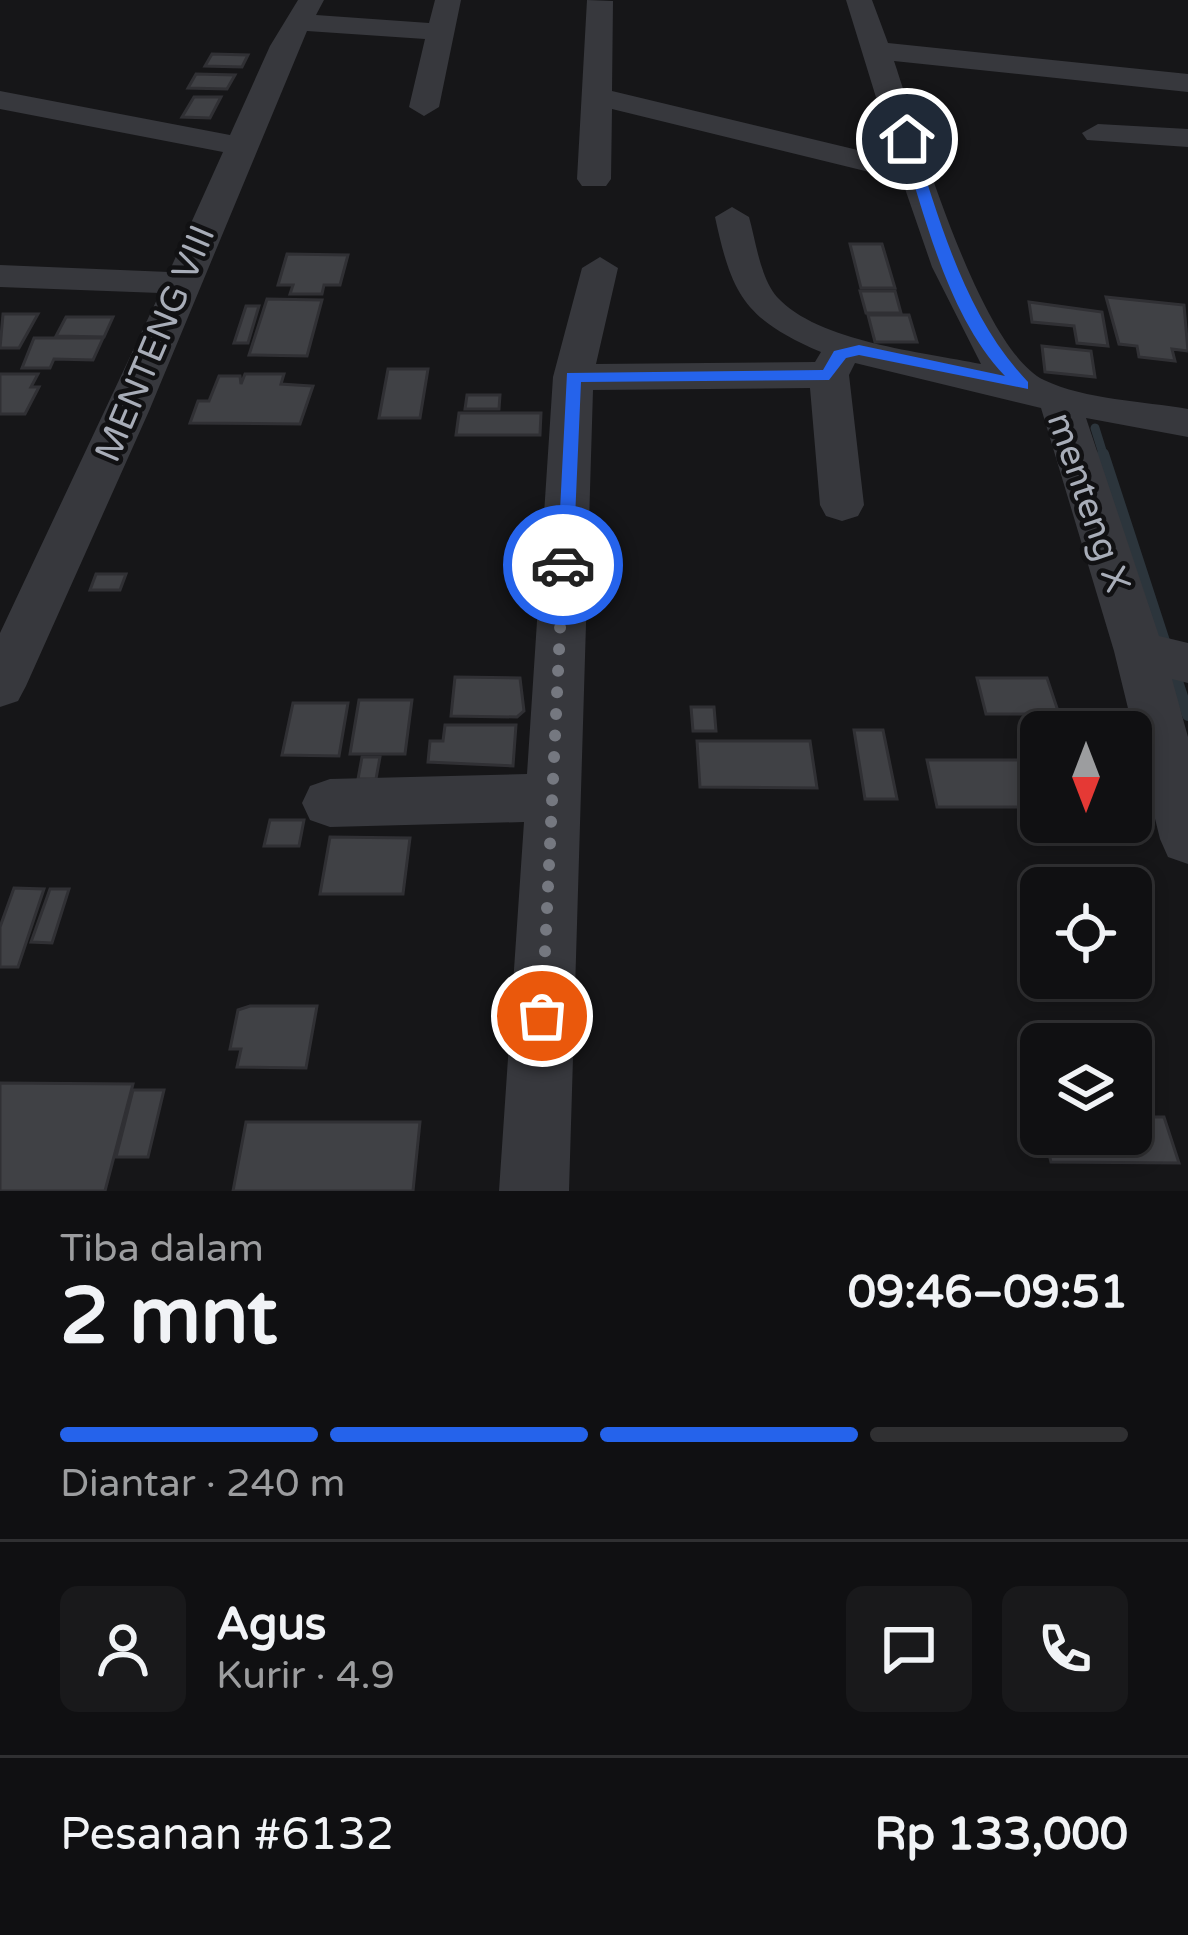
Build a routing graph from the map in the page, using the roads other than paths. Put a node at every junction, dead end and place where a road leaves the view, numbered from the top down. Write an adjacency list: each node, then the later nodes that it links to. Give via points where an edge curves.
1 (448, 0): 5 (street)
2 (859, 0): 6 (street, menteng X)
3 (600, 1): 8 (street)
4 (304, 11): 5 (street); 13 (street, MENTENG VIII)
5 (440, 32): 10 (street)
6 (879, 51): 7 (street); 14 (street, menteng X)
7 (1188, 83)
8 (600, 97): 14 (street); 15 (street)
9 (0, 100): 13 (street)
10 (424, 107)
11 (1097, 133): 12 (street)
12 (1188, 138)
13 (240, 146): 19 (street, MENTENG VIII)
14 (918, 174): 22 (street, menteng X, via 947,261 988,344)
15 (595, 179)
16 (732, 217): 20 (street, via 748,287 768,314)
17 (600, 268): 21 (street)
18 (0, 276): 19 (street)
19 (178, 283): 27 (street, MENTENG VIII)
20 (840, 363): 21 (street); 22 (street); 24 (street)
21 (573, 377): 28 (street)
22 (1040, 393): 23 (street); 25 (street, menteng X)
23 (1188, 423)
24 (842, 505)
25 (1139, 651): 26 (street); 30 (street, menteng X)
26 (1188, 663)
27 (0, 686)
28 (552, 797): 29 (street); 31 (street)
29 (330, 803)
30 (1188, 839)
31 (534, 1191)

